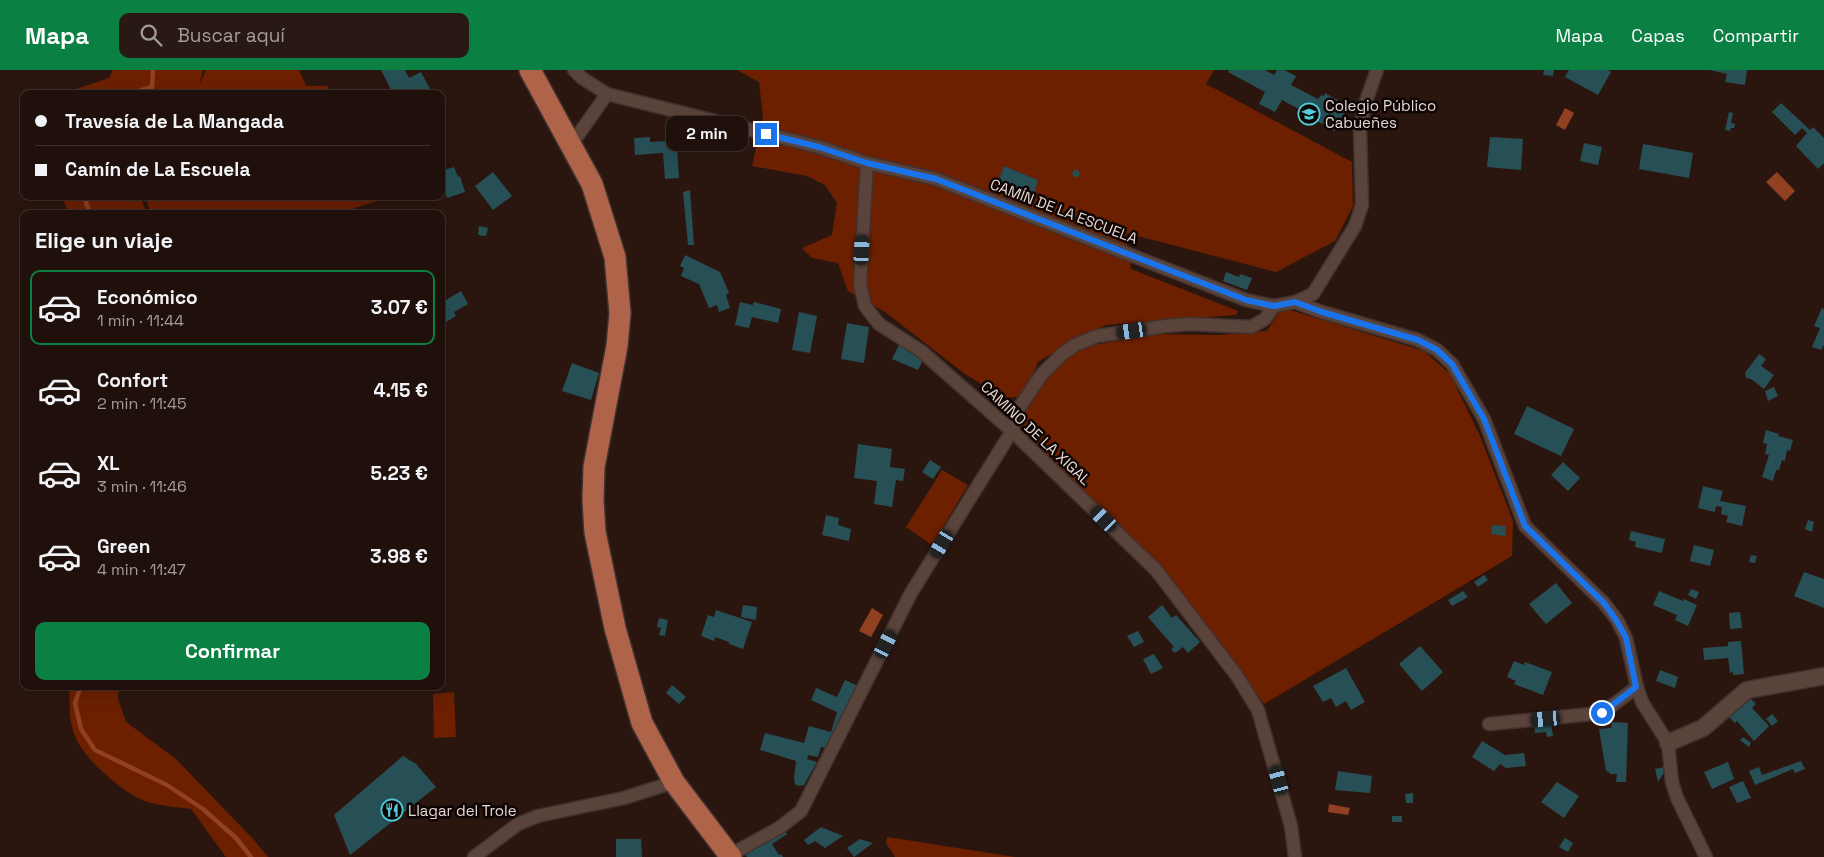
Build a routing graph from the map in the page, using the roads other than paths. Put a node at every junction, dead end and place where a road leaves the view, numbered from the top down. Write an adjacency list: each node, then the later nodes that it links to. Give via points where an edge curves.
1 (530, 70): 5 (highway)
2 (574, 70): 4 (street, CAMÍN DE LA ESCUELA)
3 (1377, 70): 7 (street, CAMÍN DE LA ESCUELA, via 1360,128 1360,212 1355,226 1313,294)
4 (608, 94): 5 (street); 6 (street, CAMÍN DE LA ESCUELA, via 819,147)
5 (571, 145): 14 (highway, via 592,184 615,257 620,313 617,346 594,467 596,532 615,628 642,723)
6 (867, 163): 8 (street, CAMÍN DE LA ESCUELA, via 936,179 1246,300); 9 (street, CAMINO DE LA XIGAL, via 860,284 865,306 879,324 921,351)
7 (1295, 302): 8 (street, CAMÍN DE LA ESCUELA); 11 (street, via 1418,340 1437,350 1452,364 1484,419 1525,526 1604,603 1616,620 1626,638)
8 (1274, 306): 9 (street, via 1265,319 1251,327 1166,326 1097,336 1075,345 1042,374 1017,411)
9 (1012, 431): 15 (street, via 911,593 801,811); 17 (street, CAMINO DE LA XIGAL, via 1156,570 1237,676 1258,710 1291,826)
10 (1824, 676): 13 (street, via 1747,690 1703,728)
11 (1636, 687): 12 (street, via 1602,713); 13 (street)
12 (1489, 724)
13 (1668, 743): 18 (street, via 1677,798)
14 (674, 782): 15 (highway); 16 (street, via 624,798 538,816 518,824)
15 (730, 856)
16 (474, 857)
17 (1295, 857)
18 (1706, 857)

